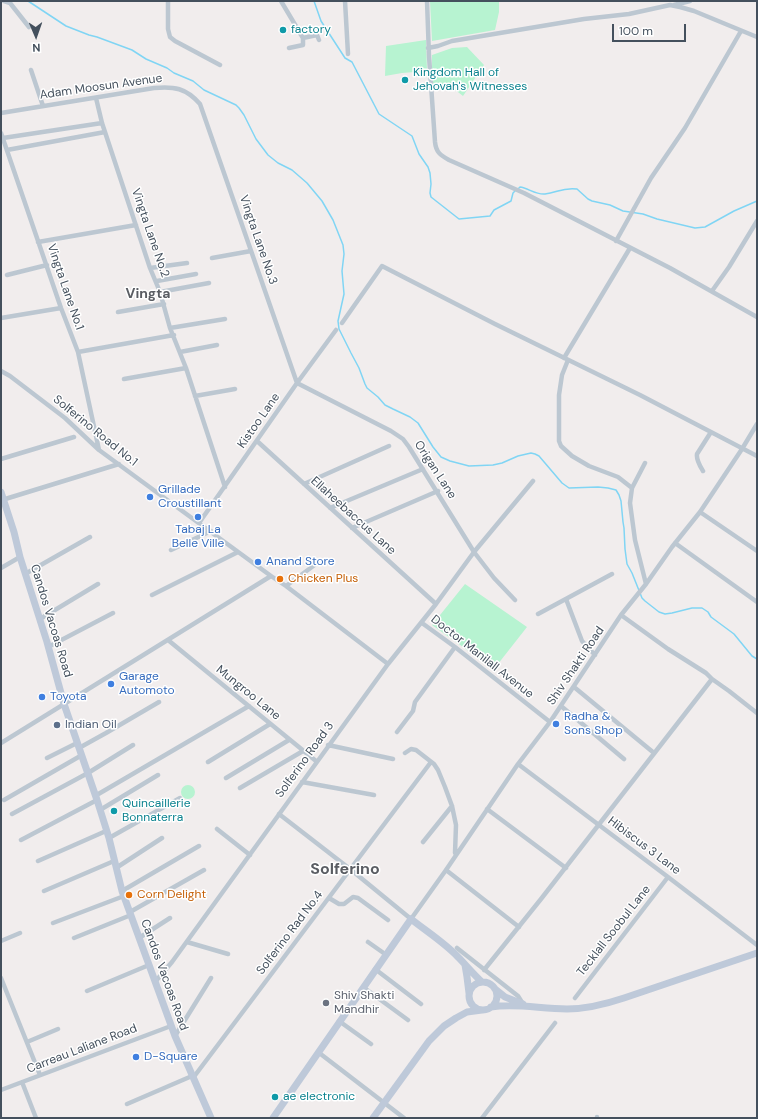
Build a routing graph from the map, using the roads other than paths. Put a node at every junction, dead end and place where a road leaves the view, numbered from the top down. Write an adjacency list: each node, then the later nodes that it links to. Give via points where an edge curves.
1 (4, 1): 8 (street, via 10,3)
2 (168, 1): 16 (street, via 170,37)
3 (281, 1): 11 (street)
4 (345, 1): 15 (street)
5 (427, 1): 14 (street)
6 (690, 1): 7 (street)
7 (670, 5): 9 (street, via 694,11); 14 (street, via 629,14 452,41)
8 (29, 27)
9 (741, 31): 10 (street); 28 (street, via 685,128 651,178)
10 (757, 37)
11 (303, 38): 12 (street, via 316,35); 13 (street, via 303,45)
12 (319, 40)
13 (289, 48)
14 (428, 48): 28 (street, via 435,142 440,155 524,193)
15 (348, 54)
16 (220, 65)
17 (31, 70): 20 (street)
18 (96, 98): 19 (street, Adam Moosun Avenue, via 168,87 192,95); 20 (street, Adam Moosun Avenue); 22 (street, Vingta Lane No.2)
19 (200, 104): 31 (street, Vingta Lane No.3)
20 (43, 106): 21 (street, Adam Moosun Avenue)
21 (1, 113)
22 (102, 123): 23 (street, Vingta Lane No.2); 24 (street)
23 (105, 132): 25 (street); 27 (street, Vingta Lane No.2)
24 (2, 136): 25 (street, Vingta Lane No.1)
25 (6, 150): 29 (street, Vingta Lane No.1)
26 (757, 221): 40 (street)
27 (136, 225): 29 (street); 35 (street, Vingta Lane No.2)
28 (616, 241): 30 (street)
29 (38, 242): 34 (street, Vingta Lane No.1)
30 (630, 248): 40 (street); 55 (street)
31 (251, 251): 32 (street); 59 (street, Vingta Lane No.3)
32 (212, 258)
33 (187, 262): 35 (street)
34 (46, 265): 36 (street); 43 (street, Vingta Lane No.1)
35 (150, 268): 38 (street, Vingta Lane No.2)
36 (6, 274)
37 (196, 274): 38 (street)
38 (156, 281): 41 (street, Vingta Lane No.2)
39 (209, 283): 41 (street)
40 (712, 291): 45 (street)
41 (160, 292): 42 (street, Vingta Lane No.2)
42 (164, 304): 44 (street); 49 (street, Vingta Lane No.2)
43 (61, 308): 46 (street); 53 (street, Vingta Lane No.1)
44 (118, 312)
45 (757, 317)
46 (1, 318)
47 (225, 320): 49 (street)
48 (342, 323): 55 (street, via 382,266)
49 (170, 328): 51 (street, Vingta Lane No.2)
50 (336, 330): 59 (street, Kistoo Lane)
51 (174, 335): 53 (street); 54 (street, Vingta Lane No.2)
52 (217, 345): 54 (street)
53 (78, 352): 68 (street, Vingta Lane No.1)
54 (180, 352): 56 (street, Vingta Lane No.2)
55 (566, 359): 63 (street); 78 (street, via 559,395 561,446 572,456 589,466 618,477)
56 (186, 368): 58 (street); 61 (street, Vingta Lane No.2)
57 (1, 371): 68 (street, Solferino Road No.1, via 64,418)
58 (124, 380)
59 (297, 383): 65 (street, Kistoo Lane); 73 (street, Origan Lane, via 403,439)
60 (235, 388): 61 (street)
61 (195, 396): 77 (street, Vingta Lane No.2)
62 (757, 424): 67 (street, Shiv Shakti Road)
63 (712, 432): 67 (street); 74 (street, via 696,457)
64 (74, 437): 70 (street)
65 (257, 441): 76 (street, Ellaheebaccus Lane); 77 (street, Kistoo Lane)
66 (389, 446): 76 (street)
67 (742, 449): 69 (street); 82 (street, Shiv Shakti Road)
68 (99, 450): 72 (street, Solferino Road No.1)
69 (757, 456)
70 (1, 459)
71 (645, 463): 78 (street)
72 (119, 464): 80 (street); 83 (street, Solferino Road No.1)
73 (423, 469): 79 (street, Origan Lane); 81 (street)
74 (703, 471)
75 (533, 481): 91 (street, Solferino Road 3)
76 (304, 484): 81 (street, Ellaheebaccus Lane)
77 (224, 487): 83 (street, Kistoo Lane)
78 (632, 488): 99 (street, via 630,503 635,540)
79 (438, 491): 84 (street); 91 (street, Origan Lane)
80 (2, 497): 92 (main road, Candos Vacoas Road)
81 (330, 508): 84 (street, Ellaheebaccus Lane)
82 (700, 512): 87 (street, Shiv Shakti Road); 89 (street)
83 (199, 523): 85 (street, Solferino Road No.1)
84 (352, 528): 105 (street, Ellaheebaccus Lane)
85 (211, 531): 88 (street); 90 (street, Solferino Road No.1)
86 (90, 537): 95 (street)
87 (675, 543): 99 (street, Shiv Shakti Road); 104 (street)
88 (171, 550)
89 (757, 551)
90 (238, 552): 97 (street, Solferino Road No.1); 101 (street)
91 (474, 552): 103 (street, Origan Lane); 105 (street, Solferino Road 3)
92 (20, 557): 94 (street); 95 (main road, Candos Vacoas Road)
93 (316, 564): 100 (street)
94 (1, 568)
95 (25, 574): 109 (main road, Candos Vacoas Road)
96 (612, 574): 102 (street)
97 (271, 576): 100 (street, Solferino Road No.1); 111 (street)
98 (98, 584): 109 (street)
99 (646, 584): 108 (street, Shiv Shakti Road)
100 (286, 586): 115 (street, Solferino Road No.1)
101 (152, 595)
102 (566, 599): 107 (street); 114 (street, via 582,641)
103 (515, 600)
104 (757, 602)
105 (436, 604): 110 (street, Solferino Road 3)
106 (112, 613): 112 (street)
107 (538, 614)
108 (621, 615): 114 (street, Shiv Shakti Road); 116 (street)
109 (40, 619): 112 (main road, Candos Vacoas Road)
110 (422, 623): 113 (street, Doctor Manilall Avenue); 115 (street, Solferino Road 3)
111 (168, 640): 119 (street); 120 (street, Mungroo Lane)
112 (48, 647): 119 (main road, Candos Vacoas Road)
113 (455, 647): 123 (street, Doctor Manilall Avenue); 125 (street, via 415,702 413,711)
114 (595, 655): 117 (street, Shiv Shakti Road)
115 (388, 664): 130 (street, Solferino Road 3)
116 (712, 679): 122 (street); 133 (street)
117 (574, 687): 121 (street, Shiv Shakti Road); 133 (street)
118 (159, 702): 128 (street, via 106,733)
119 (64, 704): 127 (street); 128 (main road, Candos Vacoas Road)
120 (249, 706): 124 (street, Mungroo Lane); 148 (street)
121 (561, 706): 123 (street, Shiv Shakti Road); 137 (street)
122 (757, 713)
123 (550, 722): 141 (street, Shiv Shakti Road)
124 (270, 724): 126 (street, Mungroo Lane); 139 (street)
125 (397, 732)
126 (289, 740): 131 (street, Mungroo Lane); 144 (street)
127 (1, 743)
128 (78, 745): 134 (main road, Candos Vacoas Road); 135 (street)
129 (133, 745): 142 (street)
130 (328, 746): 136 (street); 138 (street, Solferino Road 3)
131 (303, 751): 138 (street, Mungroo Lane); 146 (street)
132 (405, 753): 140 (street, via 414,749)
133 (654, 753): 156 (street)
134 (82, 756): 142 (main road, Candos Vacoas Road); 150 (street)
135 (47, 758)
136 (393, 759)
137 (624, 759)
138 (316, 761): 145 (street, Solferino Road 3)
139 (208, 762)
140 (431, 762): 151 (street, via 438,770); 168 (street, Solferino Rad No.4)
141 (518, 764): 152 (street, Shiv Shakti Road); 156 (street, Hibiscus 3 Lane)
142 (88, 773): 148 (main road, Candos Vacoas Road); 154 (street)
143 (158, 775): 153 (street)
144 (226, 778)
145 (302, 782): 147 (street); 155 (street, Solferino Road 3)
146 (240, 788)
147 (374, 795)
148 (96, 798): 153 (main road, Candos Vacoas Road); 160 (street)
149 (180, 798): 158 (street)
150 (4, 800)
151 (452, 806): 161 (street); 164 (street, via 456,825)
152 (487, 809): 164 (street, Shiv Shakti Road); 167 (street)
153 (100, 810): 158 (main road, Candos Vacoas Road)
154 (12, 814)
155 (279, 814): 163 (street, Solferino Road 3); 168 (street)
156 (599, 825): 167 (street); 171 (street, Hibiscus 3 Lane)
157 (217, 829): 163 (street)
158 (107, 835): 165 (street); 166 (main road, Candos Vacoas Road)
159 (162, 838): 166 (street)
160 (21, 840)
161 (423, 842)
162 (199, 846): 173 (street)
163 (250, 855): 185 (street, Solferino Road 3)
164 (455, 855): 170 (street, Shiv Shakti Road)
165 (38, 861)
166 (115, 865): 172 (street); 173 (main road, Candos Vacoas Road)
167 (566, 868): 180 (street)
168 (350, 869): 174 (street, Solferino Rad No.4); 177 (street)
169 (204, 870): 175 (street)
170 (446, 870): 177 (street, Shiv Shakti Road); 180 (street)
171 (668, 877): 187 (street, Hibiscus 3 Lane); 205 (street, Tecklall Soobul Lane)
172 (44, 890)
173 (123, 893): 175 (main road, Candos Vacoas Road); 179 (street)
174 (329, 898): 178 (street, via 341,904 354,897 358,898); 220 (street, Solferino Rad No.4)
175 (130, 914): 182 (street); 183 (main road, Candos Vacoas Road)
176 (170, 918): 183 (street)
177 (410, 919): 191 (main road); 193 (main road, via 452,951)
178 (388, 920)
179 (53, 923)
180 (519, 927): 195 (street)
181 (20, 933): 184 (street)
182 (74, 938)
183 (139, 938): 192 (main road, Candos Vacoas Road)
184 (1, 941)
185 (187, 942): 190 (street); 198 (street, Solferino Road 3)
186 (368, 942): 191 (street)
187 (757, 945)
188 (457, 948): 195 (street)
189 (757, 953): 207 (main road, via 604,1004 569,1009)
190 (228, 954)
191 (386, 954): 194 (main road)
192 (149, 965): 198 (main road, Candos Vacoas Road); 203 (street)
193 (465, 965): 199 (main road); 204 (main road)
194 (375, 969): 200 (main road); 206 (street)
195 (484, 970): 207 (street)
196 (1, 978): 202 (street)
197 (211, 978): 215 (street)
198 (155, 982): 213 (main road, Candos Vacoas Road)
199 (482, 982): 201 (main road, via 490,984); 204 (main road, via 473,986)
200 (363, 987): 210 (street); 211 (main road)
201 (495, 989): 207 (main road, via 505,997); 208 (main road, via 496,997)
202 (3, 991): 216 (street)
203 (86, 991)
204 (469, 992): 209 (main road, via 471,1004)
205 (575, 998)
206 (421, 1004)
207 (526, 1005): 208 (main road)
208 (491, 1007): 209 (main road)
209 (482, 1010): 223 (main road, via 467,1012 444,1026 425,1046)
210 (408, 1020)
211 (340, 1021): 217 (street); 218 (main road)
212 (555, 1024): 230 (street)
213 (171, 1026): 215 (main road, Candos Vacoas Road); 219 (street, Carreau Laliane Road)
214 (58, 1029): 216 (street)
215 (175, 1036): 220 (main road, Candos Vacoas Road)
216 (27, 1042): 219 (street)
217 (371, 1044)
218 (318, 1052): 223 (street); 227 (main road)
219 (40, 1075): 221 (street, Carreau Laliane Road)
220 (193, 1077): 224 (street); 226 (main road, Candos Vacoas Road)
221 (22, 1082): 222 (street, Carreau Laliane Road); 225 (street)
222 (1, 1090)
223 (385, 1103): 228 (main road); 229 (street)
224 (127, 1104)
225 (36, 1118)
226 (211, 1118)
227 (273, 1118)
228 (373, 1118)
229 (404, 1118)
230 (482, 1118)

